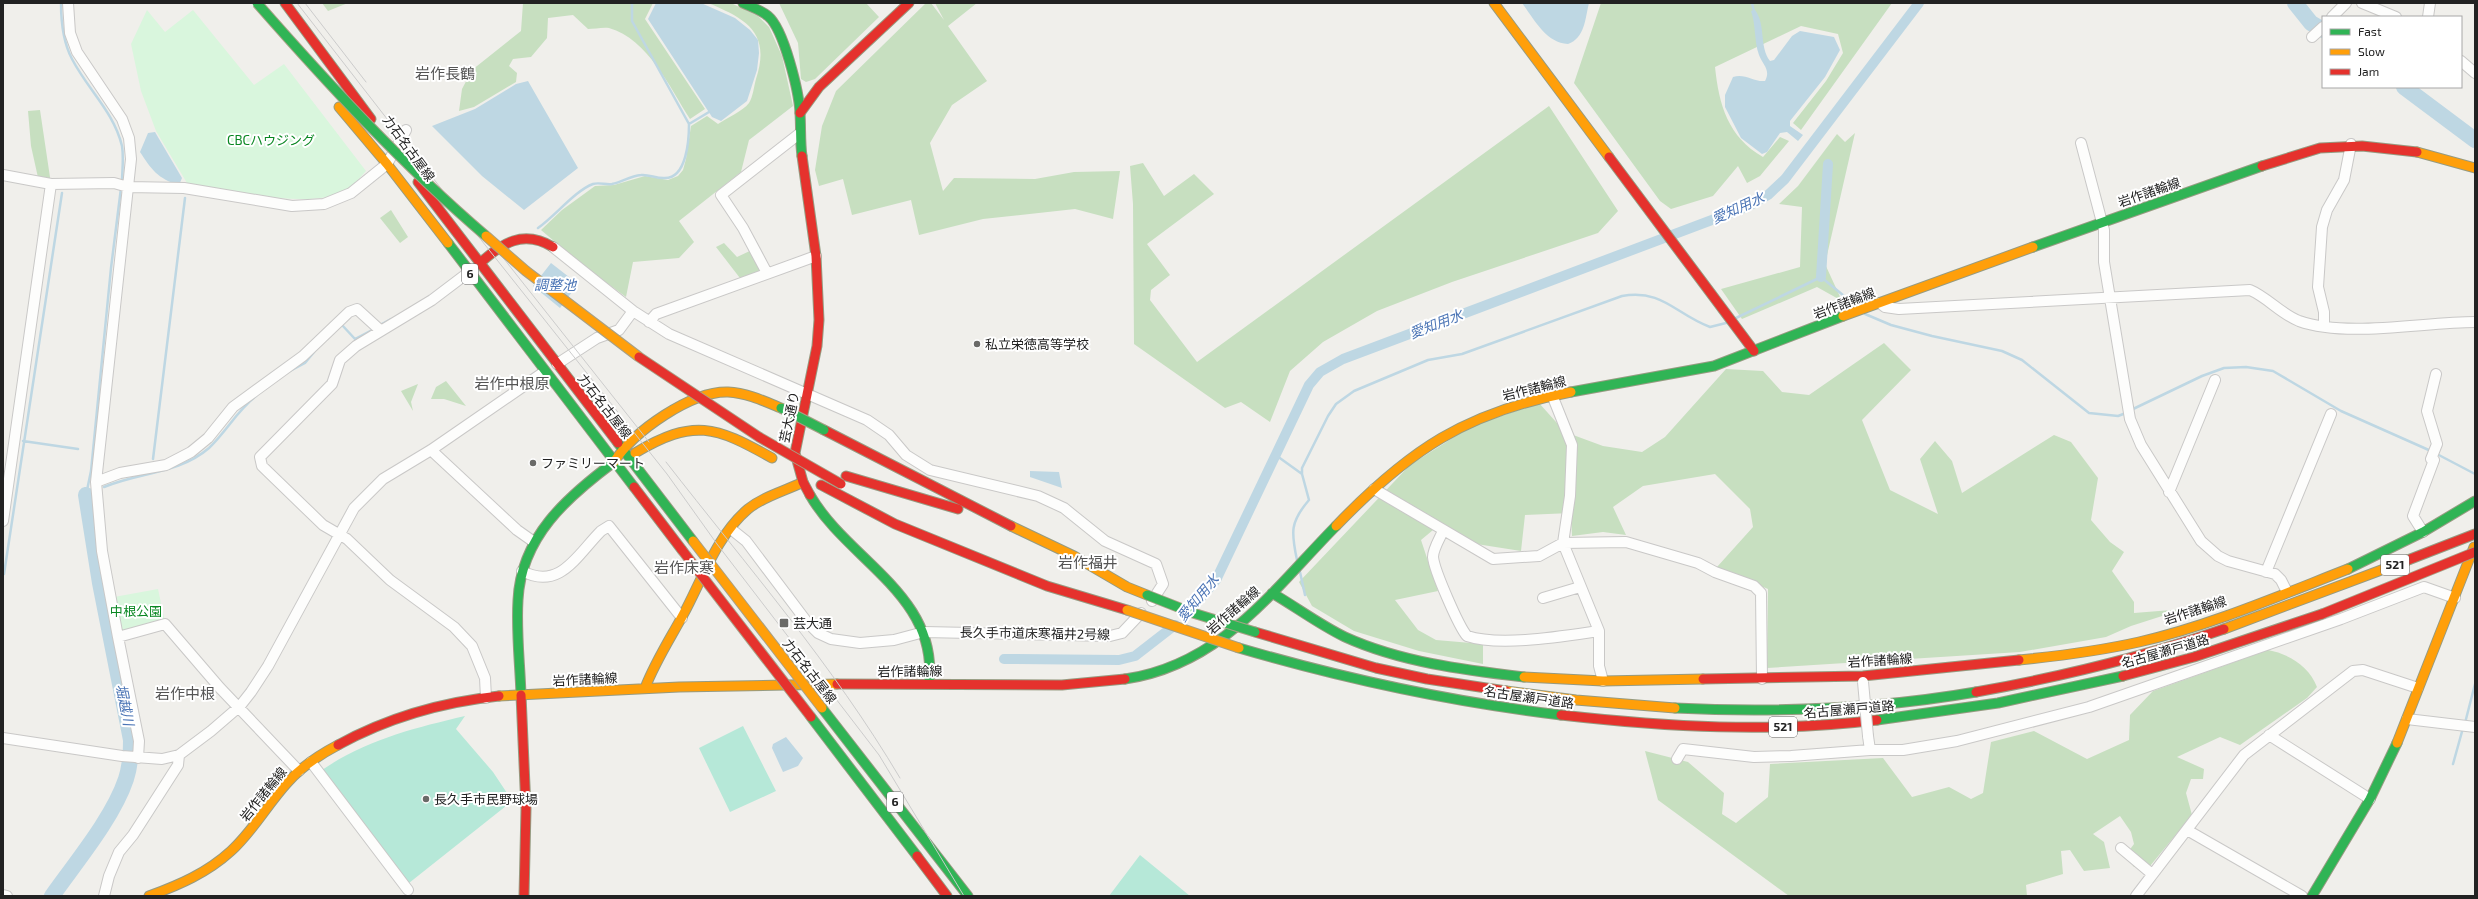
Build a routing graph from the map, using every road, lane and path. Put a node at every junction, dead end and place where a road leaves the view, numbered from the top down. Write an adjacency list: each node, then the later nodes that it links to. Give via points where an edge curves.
1 (68, 3): 27 (street, via 70,33 77,52 85,67 113,103 129,138 131,159)
2 (253, 3): 23 (main road, 力石名古屋線 / 6)
3 (257, 3): 55 (main road, bridge, via 368,125 429,184 525,269 589,320 676,382 754,433)
4 (267, 3): 55 (main road, via 317,60 394,140 470,212 524,258 609,325 673,371)
5 (285, 3): 22 (main road, 力石名古屋線 / 6)
6 (743, 3): 17 (main road, 芸大通り, via 768,16 782,36)
7 (909, 3): 17 (main road, via 819,87)
8 (1494, 3): 41 (main road)
9 (2346, 3): 12 (street)
10 (2362, 3): 13 (street)
11 (2430, 3): 14 (street)
12 (2333, 16)
13 (2394, 16)
14 (2428, 16)
15 (2462, 62): 16 (street)
16 (2475, 73)
17 (800, 113): 19 (main road, 芸大通り)
18 (406, 130): 22 (street)
19 (799, 134): 30 (main road, 芸大通り); 33 (street, via 721,195 744,228)
20 (2081, 143): 28 (street)
21 (2352, 144): 24 (main road, 岩作諸輪線, via 2401,148); 28 (main road, 岩作諸輪線, via 2320,148 2299,154); 39 (street, via 2344,180 2326,210 2322,227 2318,286 2324,312)
22 (394, 151): 23 (street); 31 (main road, 力石名古屋線 / 6)
23 (387, 164): 27 (street, via 351,193 324,204 292,206 184,188); 32 (main road, 力石名古屋線 / 6)
24 (2475, 168)
25 (3, 174): 26 (street)
26 (51, 184): 27 (street, via 114,183); 60 (street)
27 (128, 186): 53 (street)
28 (2102, 223): 34 (street, via 2104,262); 35 (main road, 岩作諸輪線)
29 (553, 247): 31 (main road, via 543,240 517,238); 36 (street)
30 (816, 256): 33 (street); 46 (main road, 芸大通り, via 819,320 817,346)
31 (479, 264): 42 (main road, 力石名古屋線 / 6)
32 (469, 272): 40 (street, via 432,300); 43 (main road, 力石名古屋線 / 6)
33 (767, 273): 37 (street, via 656,314)
34 (2111, 297): 35 (street, via 1899,309 1885,307); 39 (street, via 2250,290 2260,294 2295,319); 57 (street, via 2130,420 2141,446)
35 (1880, 302): 41 (main road, 岩作諸輪線)
36 (633, 312): 37 (street); 42 (street, via 619,330 597,338)
37 (649, 322): 46 (street, via 669,334)
38 (2475, 322): 39 (street, via 2366,329)
39 (2324, 326)
40 (380, 330): 53 (street, via 357,309 349,312 303,356 233,407 208,438 191,452 166,465 120,473); 65 (street, via 340,360 332,384 260,457 262,466 323,525)
41 (1754, 351): 47 (main road, 岩作諸輪線, via 1713,366)
42 (557, 364): 49 (main road, 力石名古屋線 / 6)
43 (544, 372): 50 (street); 52 (main road, 力石名古屋線 / 6)
44 (2436, 374): 64 (street, via 2428,411 2437,439 2431,459 2434,460 2413,516)
45 (2215, 380): 57 (street)
46 (807, 395): 54 (main road, 芸大通り, via 795,453); 83 (street, 長久手市道床寒福井2号線, via 867,420 889,435 906,455 930,470 1009,488 1064,508 1106,541 1156,564 1163,584 1152,601 1122,633 1110,636)
47 (1552, 395): 56 (main road, 岩作諸輪線, via 1518,403 1456,428 1405,462); 68 (street, via 1572,445 1570,496)
48 (2331, 414): 74 (street)
49 (622, 449): 51 (main road, 力石名古屋線 / 6); 52 (main road); 61 (main road, bridge, via 675,409 703,395 739,392 781,408)
50 (431, 450): 65 (street, via 383,479 354,508); 67 (street, via 516,530)
51 (628, 457): 52 (main road); 71 (main road, via 669,433 706,428 729,434 895,524); 100 (main road, 力石名古屋線 / 6, bridge)
52 (614, 462): 67 (main road, via 566,501); 89 (main road, 力石名古屋線 / 6, bridge)
53 (96, 482): 84 (street, via 102,551)
54 (803, 482): 62 (main road, via 767,497 748,509); 83 (main road, 芸大通り, via 820,512 901,594)
55 (845, 482): 61 (main road)
56 (1374, 489): 63 (street); 78 (main road, 岩作諸輪線)
57 (2169, 492): 74 (street, via 2201,541 2210,550 2228,561)
58 (2475, 501): 64 (main road, 岩作諸輪線)
59 (908, 519): 71 (main road)
60 (3, 521)
61 (1009, 525): 66 (main road, 名古屋瀬戸道路 / 521, bridge, via 1074,556 1126,587 1192,613 1374,668 1448,683 1620,706 1704,710 1794,710 1917,700 2026,683 2156,652 2315,598)
62 (731, 529): 81 (main road); 83 (street, via 746,540 806,622 818,633 843,642 871,643)
63 (1443, 531): 68 (street, via 1493,559 1539,556); 82 (street, via 1433,555 1434,560 1443,586 1467,636 1533,639)
64 (2423, 532): 77 (main road, 岩作諸輪線, via 2347,569)
65 (340, 534): 93 (street, via 405,592 454,627 472,646 485,678); 94 (street, via 268,666)
66 (2475, 534)
67 (534, 542): 73 (main road)
68 (1563, 543): 76 (street); 85 (street, via 1626,542 1698,563 1754,586 1761,593)
69 (2475, 544): 75 (main road)
70 (2475, 552): 71 (main road, 名古屋瀬戸道路 / 521, bridge, via 2322,614 2161,667 2030,699 1920,716 1796,727 1705,727 1620,721 1538,712 1372,684 1239,648 1123,608 1046,586)
71 (993, 563)
72 (2475, 570): 75 (street)
73 (522, 571): 81 (street, via 546,578 560,574 601,531 610,526); 92 (main road, via 519,601)
74 (2266, 572): 77 (street, via 2278,576)
75 (2464, 575): 80 (main road)
76 (1580, 587): 79 (street); 82 (street)
77 (2286, 592): 86 (main road, 岩作諸輪線, via 2200,624 2133,643 2068,655)
78 (1272, 593): 87 (main road, 岩作諸輪線, via 1345,637 1399,656 1473,671 1544,679); 88 (main road, 岩作諸輪線, via 1222,640 1190,659 1157,671 1111,681 1053,684)
79 (1543, 598)
80 (2455, 598): 91 (main road); 99 (street, via 2424,587 2341,619 2089,707 1957,741 1903,750)
81 (682, 618): 90 (main road, via 652,667)
82 (1599, 631): 87 (street, via 1599,666)
83 (924, 632): 88 (main road, 芸大通り, via 931,666)
84 (118, 637): 94 (street, via 165,624 220,688); 102 (street, via 140,741)
85 (1762, 678): 86 (main road, 岩作諸輪線); 87 (main road, 岩作諸輪線)
86 (1863, 679): 99 (street, bridge)
87 (1603, 681)
88 (929, 683): 89 (main road, 岩作諸輪線)
89 (787, 686): 90 (main road, 岩作諸輪線); 105 (main road, 力石名古屋線 / 6, bridge)
90 (645, 688): 92 (main road, 岩作諸輪線)
91 (2418, 688): 95 (main road); 97 (street, via 2363,670 2353,671)
92 (521, 695): 93 (main road, 岩作諸輪線); 116 (main road, via 526,809)
93 (486, 698): 104 (main road, 岩作諸輪線, via 461,702 385,724 345,741)
94 (240, 706): 101 (street); 106 (street)
95 (2407, 719): 96 (street); 107 (main road, via 2393,755)
96 (2475, 727)
97 (2269, 735): 107 (street); 108 (street, via 2244,755)
98 (3, 738): 102 (street)
99 (1870, 750): 103 (street, via 1754,757 1683,749)
100 (857, 754): 105 (street); 118 (main road, 力石名古屋線 / 6)
101 (179, 755): 102 (street, via 162,759); 114 (street, via 178,765 133,835 118,852)
102 (138, 758)
103 (1677, 759)
104 (311, 762): 106 (main road, 岩作諸輪線); 111 (street)
105 (845, 762): 117 (main road, 力石名古屋線 / 6)
106 (299, 771): 115 (main road, 岩作諸輪線, via 224,859 194,879)
107 (2370, 799): 121 (main road)
108 (2187, 830): 110 (street); 120 (street)
109 (2121, 848): 110 (street)
110 (2152, 874): 119 (street)
111 (408, 890)
112 (3, 895): 113 (street)
113 (7, 896)
114 (104, 896)
115 (149, 896)
116 (524, 896)
117 (947, 896)
118 (968, 896)
119 (2136, 896)
120 (2302, 896)
121 (2312, 896)

